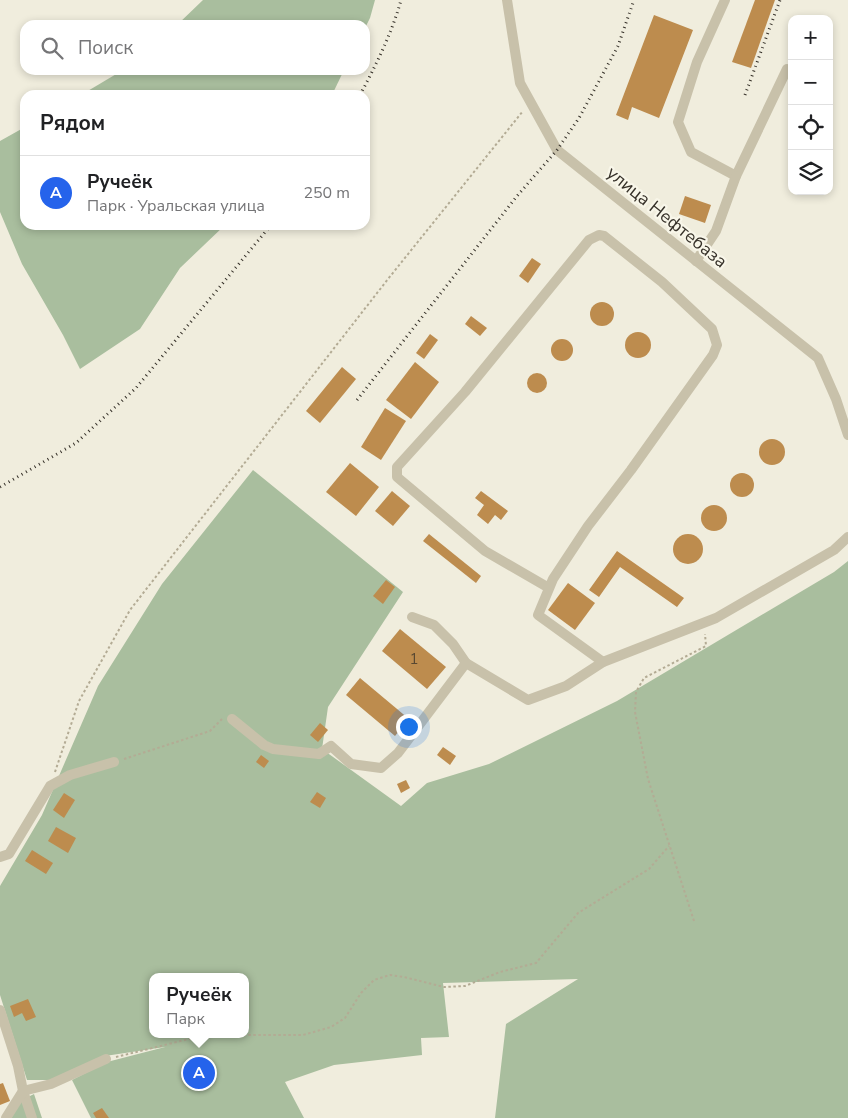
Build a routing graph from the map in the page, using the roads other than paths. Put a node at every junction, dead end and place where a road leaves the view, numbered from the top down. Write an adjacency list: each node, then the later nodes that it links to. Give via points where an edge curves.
1 (507, 0): 5 (street, улица Нефтебаза, via 520,83 557,150)
2 (725, 0): 4 (street, via 697,62 678,122 691,152)
3 (787, 69): 4 (street)
4 (736, 176): 5 (street, via 716,231)
5 (696, 261): 6 (street, улица Нефтебаза, via 818,358)
6 (848, 435)
7 (848, 538): 10 (street, via 834,550 716,618)
8 (549, 588): 8 (street, via 588,526 713,355 717,345 712,329 662,282 599,235 590,240 465,392 397,467 398,477 485,551); 10 (street, via 538,615)
9 (412, 617): 11 (street, via 434,625)
10 (603, 662): 11 (street, via 566,686 528,700)
11 (466, 663): 12 (street, via 398,753 381,768 351,764 331,746 319,754 273,749)
12 (232, 719)
13 (114, 762): 14 (street, via 70,775 50,786 9,854)
14 (0, 857)
15 (0, 1010): 16 (street)
16 (5, 1042): 18 (street, via 18,1066)
17 (106, 1059): 18 (street, via 51,1084)
18 (23, 1091): 19 (street); 20 (street)
19 (6, 1118)
20 (32, 1118)

